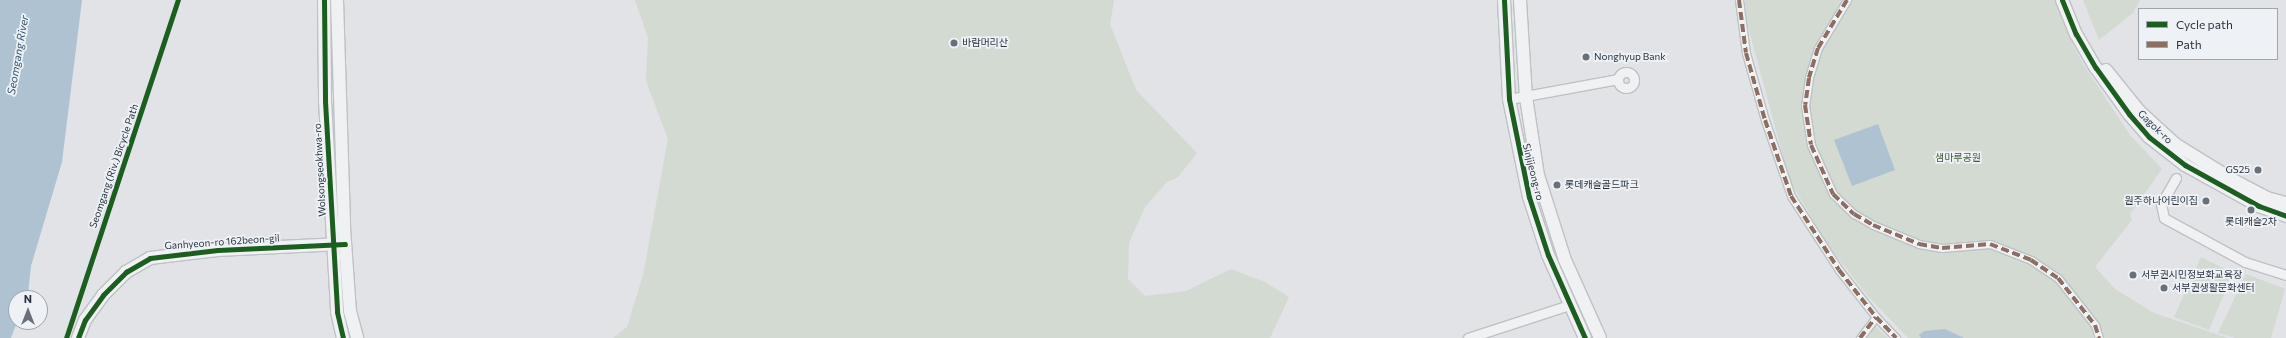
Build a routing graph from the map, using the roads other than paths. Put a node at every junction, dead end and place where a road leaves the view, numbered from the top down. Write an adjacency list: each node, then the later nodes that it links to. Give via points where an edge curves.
1 (324, 0): 16 (street, Wolsongseokhwa-ro, via 326,101)
2 (337, 0): 16 (street, Wolsongseokhwa-ro)
3 (1504, 0): 11 (street, Sinjijeong-ro)
4 (1520, 0): 10 (street, Sinjijeong-ro)
5 (1739, 0): 20 (street, via 1746,53 1791,196 1816,239)
6 (1846, 0): 29 (street, via 1818,48 1809,78 1805,105 1811,145 1833,194 1854,214 1873,225 1919,244 1942,248 1990,244 2031,260 2058,278 2095,325)
7 (2062, 0): 12 (street, Gagok-ro, via 2087,54 2129,114 2149,137)
8 (2070, 0): 12 (street, Gagok-ro, via 2085,37 2103,66 2146,119)
9 (1618, 79): 10 (street)
10 (1526, 97): 11 (street); 18 (street, Sinjijeong-ro, via 1532,146 1545,201 1565,260)
11 (1509, 98): 19 (street, Sinjijeong-ro, via 1529,197)
12 (2189, 161): 14 (street, Gagok-ro, via 2267,198); 15 (street, Gagok-ro, via 2259,206)
13 (2176, 178): 17 (street, via 2161,204 2164,218 2245,262)
14 (2286, 203)
15 (2286, 216)
16 (339, 244): 21 (street, Ganhyeon-ro 162beon-gil, via 218,250 150,258 126,272 102,295 85,320); 22 (street, Wolsongseokhwa-ro, via 337,312); 23 (street, Wolsongseokhwa-ro)
17 (2286, 275)
18 (1583, 300): 19 (street); 26 (street, Sinjijeong-ro)
19 (1569, 305): 24 (street); 25 (street, Sinjijeong-ro)
20 (1876, 317): 27 (street); 28 (street)
21 (78, 338)
22 (343, 338)
23 (357, 338)
24 (1468, 338)
25 (1585, 338)
26 (1600, 338)
27 (1860, 338)
28 (1896, 338)
29 (2098, 338)

